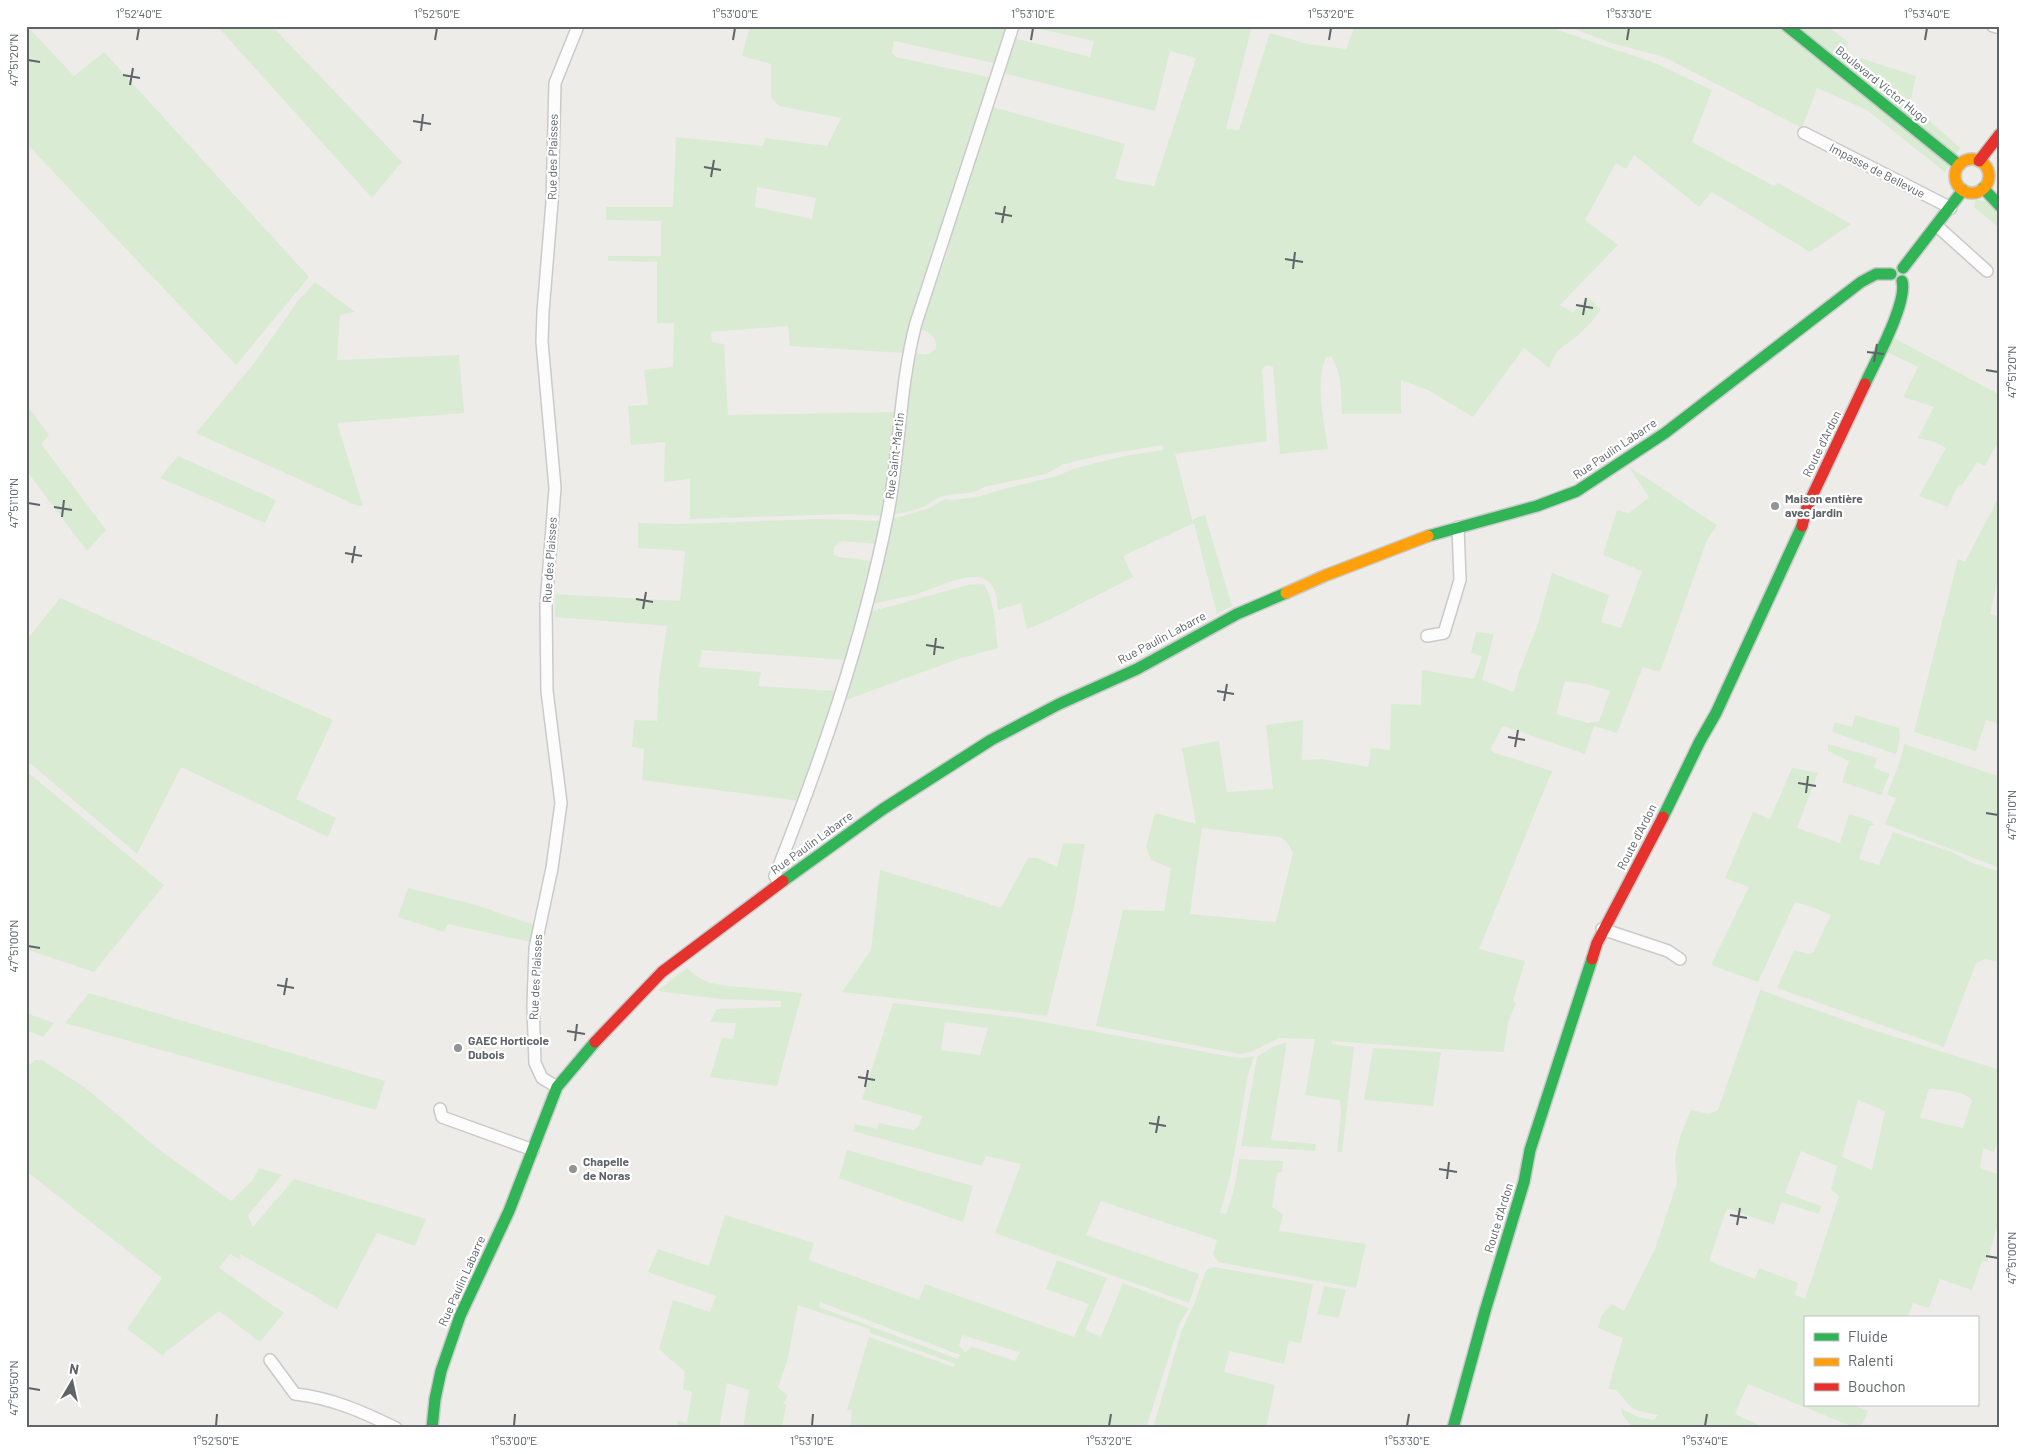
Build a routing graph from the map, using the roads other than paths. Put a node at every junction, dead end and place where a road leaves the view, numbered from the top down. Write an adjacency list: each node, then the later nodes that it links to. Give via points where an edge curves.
1 (578, 26): 24 (street, Rue des Plaisses, via 554,83 552,202 542,342 555,488 546,605 547,691 561,803 552,868 535,948 533,1001 535,1063 542,1078)
2 (1013, 26): 21 (street, Rue Saint-Martin, via 916,323 910,346 891,496 868,604 833,719 775,876)
3 (1787, 26): 9 (street, Boulevard Victor Hugo)
4 (1993, 26): 5 (street)
5 (2000, 28)
6 (1804, 133): 13 (street, Impasse de Bellevue)
7 (2000, 134): 8 (street)
8 (1979, 161): 9 (street, via 1969,160); 10 (street, via 1988,176)
9 (1959, 165): 11 (street, via 1955,176)
10 (1983, 188): 11 (street, via 1976,192); 12 (street)
11 (1963, 190): 13 (street)
12 (2000, 206)
13 (1950, 208): 14 (street)
14 (1937, 226): 15 (street); 16 (street, via 1981,259)
15 (1903, 268): 17 (street, via 1894,268); 18 (street, via 1906,276)
16 (1987, 271)
17 (1891, 274): 18 (street, via 1894,280); 19 (street, Rue Paulin Labarre, via 1876,274 1860,282 1664,433 1577,491 1538,506)
18 (1902, 281): 22 (street, Route d'Ardon, via 1904,288 1900,306 1710,725 1654,837)
19 (1458, 527): 20 (street, via 1460,580 1444,633); 21 (street, Rue Paulin Labarre, via 1418,539 1246,610 1137,669 1022,722 883,809)
20 (1426, 636)
21 (779, 883): 24 (street, Rue Paulin Labarre, via 647,985)
22 (1602, 929): 23 (street, via 1668,951); 30 (street, Route d'Ardon, via 1530,1150 1524,1182)
23 (1680, 959)
24 (557, 1087): 26 (street, Rue Paulin Labarre)
25 (440, 1109): 26 (street, via 442,1117)
26 (533, 1150): 29 (street, Rue Paulin Labarre, via 443,1359 435,1388)
27 (270, 1360): 28 (street, via 295,1394 352,1407)
28 (396, 1428)
29 (432, 1428)
30 (1453, 1428)

